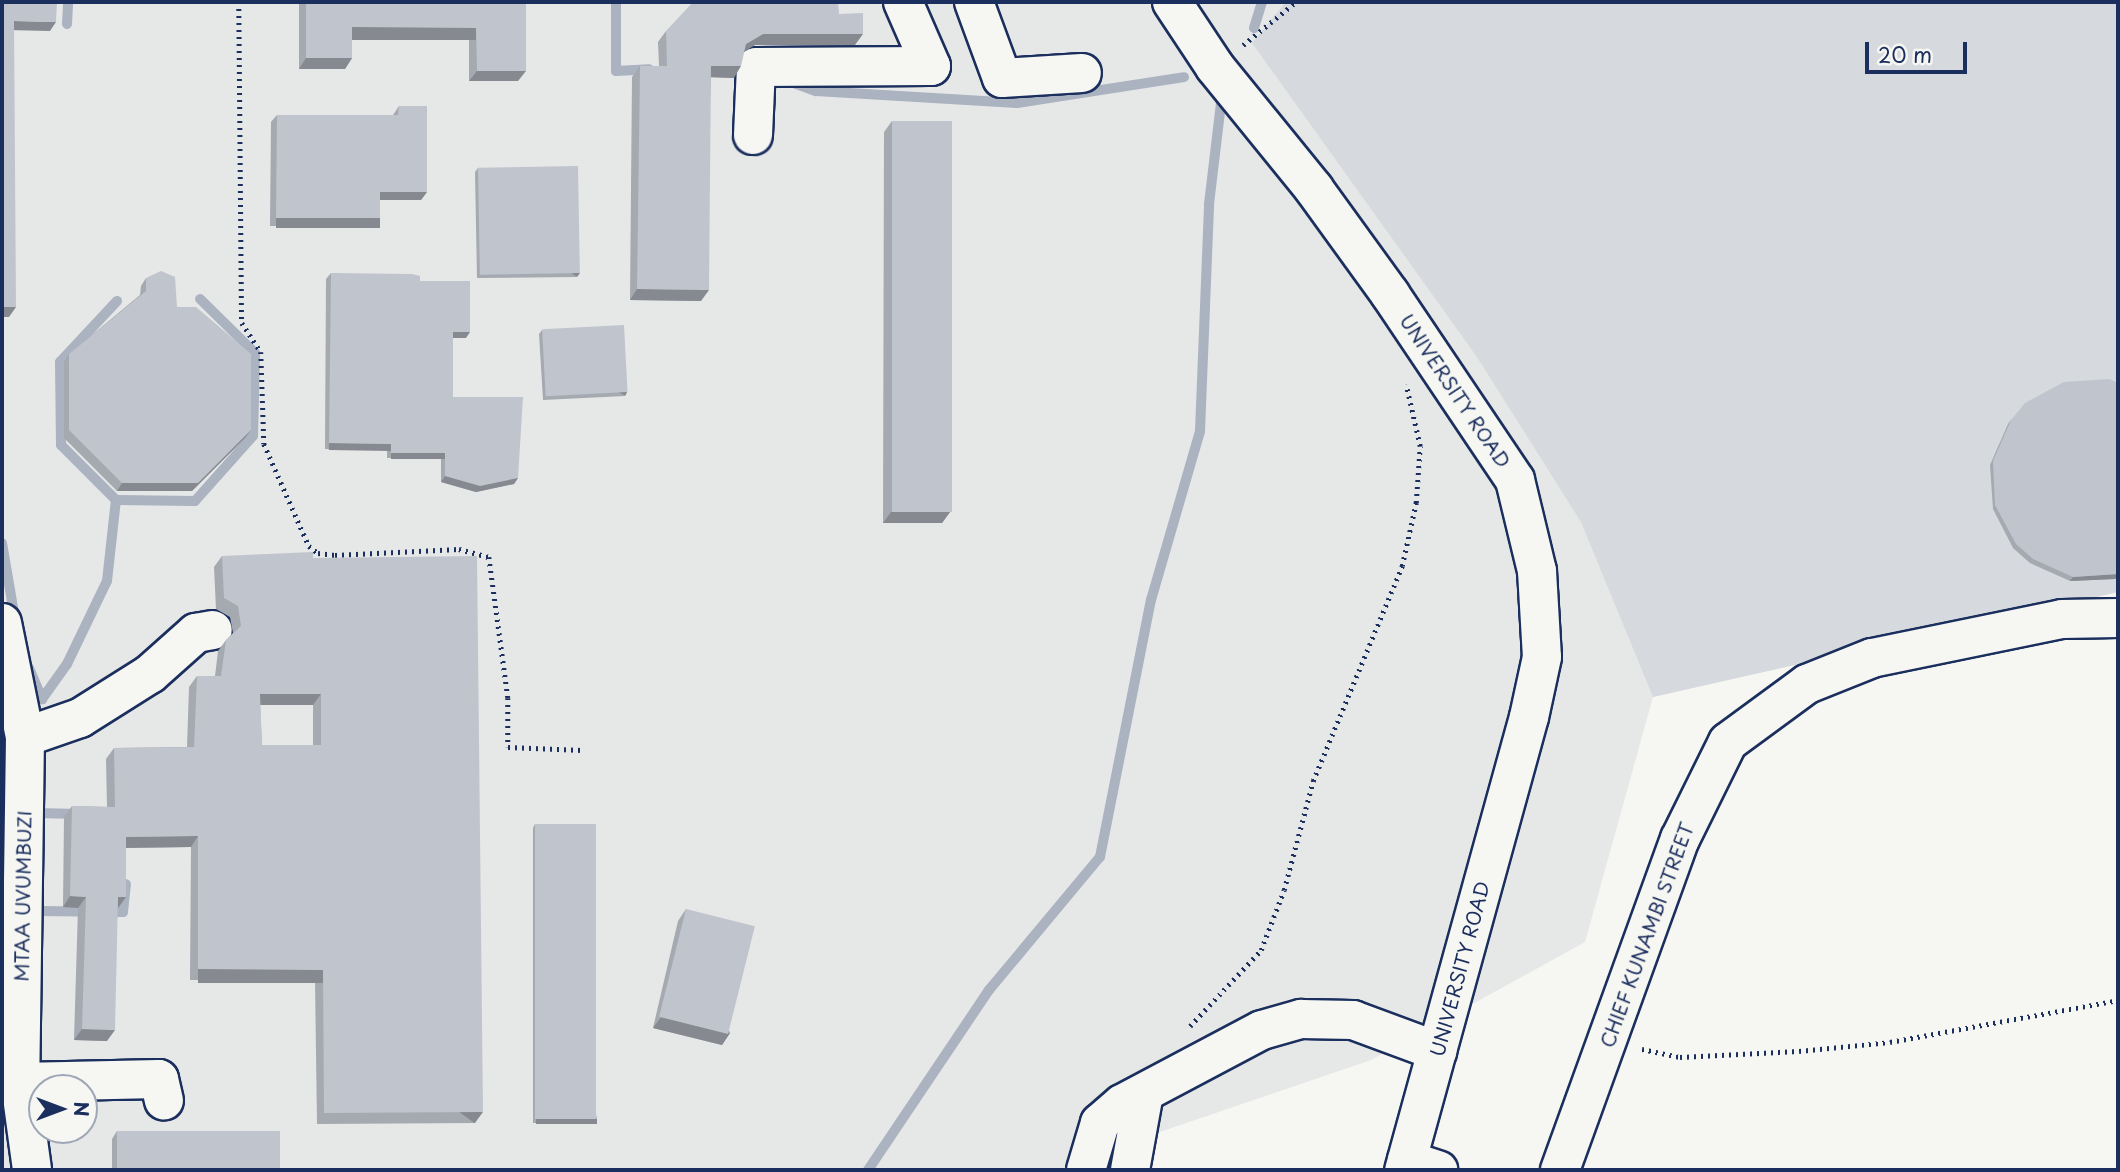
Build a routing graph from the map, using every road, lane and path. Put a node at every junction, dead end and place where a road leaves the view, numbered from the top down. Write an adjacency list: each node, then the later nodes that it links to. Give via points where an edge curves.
1 (239, 2): 14 (path, via 242,323 261,352 264,444 309,546 318,553 335,555 458,549 489,557 508,698 508,747)
2 (903, 2): 8 (street, via 931,66 756,66)
3 (974, 2): 7 (street, via 1002,78)
4 (1172, 2): 6 (street, UNIVERSITY ROAD)
5 (1296, 2): 6 (path)
6 (1215, 67): 17 (street, UNIVERSITY ROAD, via 1314,188 1515,480 1537,571 1542,657)
7 (1082, 73)
8 (753, 135)
9 (1405, 377): 19 (path, via 1420,446 1416,503 1402,566 1312,781 1284,890 1261,950 1181,1034)
10 (2118, 618): 16 (street, CHIEF KUNAMBI STREET, via 2062,619 1872,658 1807,684 1728,742 1680,839)
11 (2, 623): 13 (street, MTAA UVUMBUZI)
12 (213, 630): 13 (street, via 196,633 150,674 80,718)
13 (25, 737): 18 (street, MTAA UVUMBUZI)
14 (582, 750)
15 (2118, 1000): 16 (path, via 1890,1042 1799,1051 1680,1057)
16 (1607, 1041): 25 (street, CHIEF KUNAMBI STREET)
17 (1437, 1051): 19 (street, via 1353,1020 1301,1019 1251,1034); 21 (street, UNIVERSITY ROAD)
18 (20, 1082): 20 (street, via 159,1079); 22 (street, MTAA UVUMBUZI)
19 (1153, 1088): 23 (street, via 1100,1123); 24 (street)
20 (164, 1100)
21 (1417, 1167)
22 (32, 1170)
23 (1086, 1170)
24 (1130, 1170)
25 (1560, 1170)

